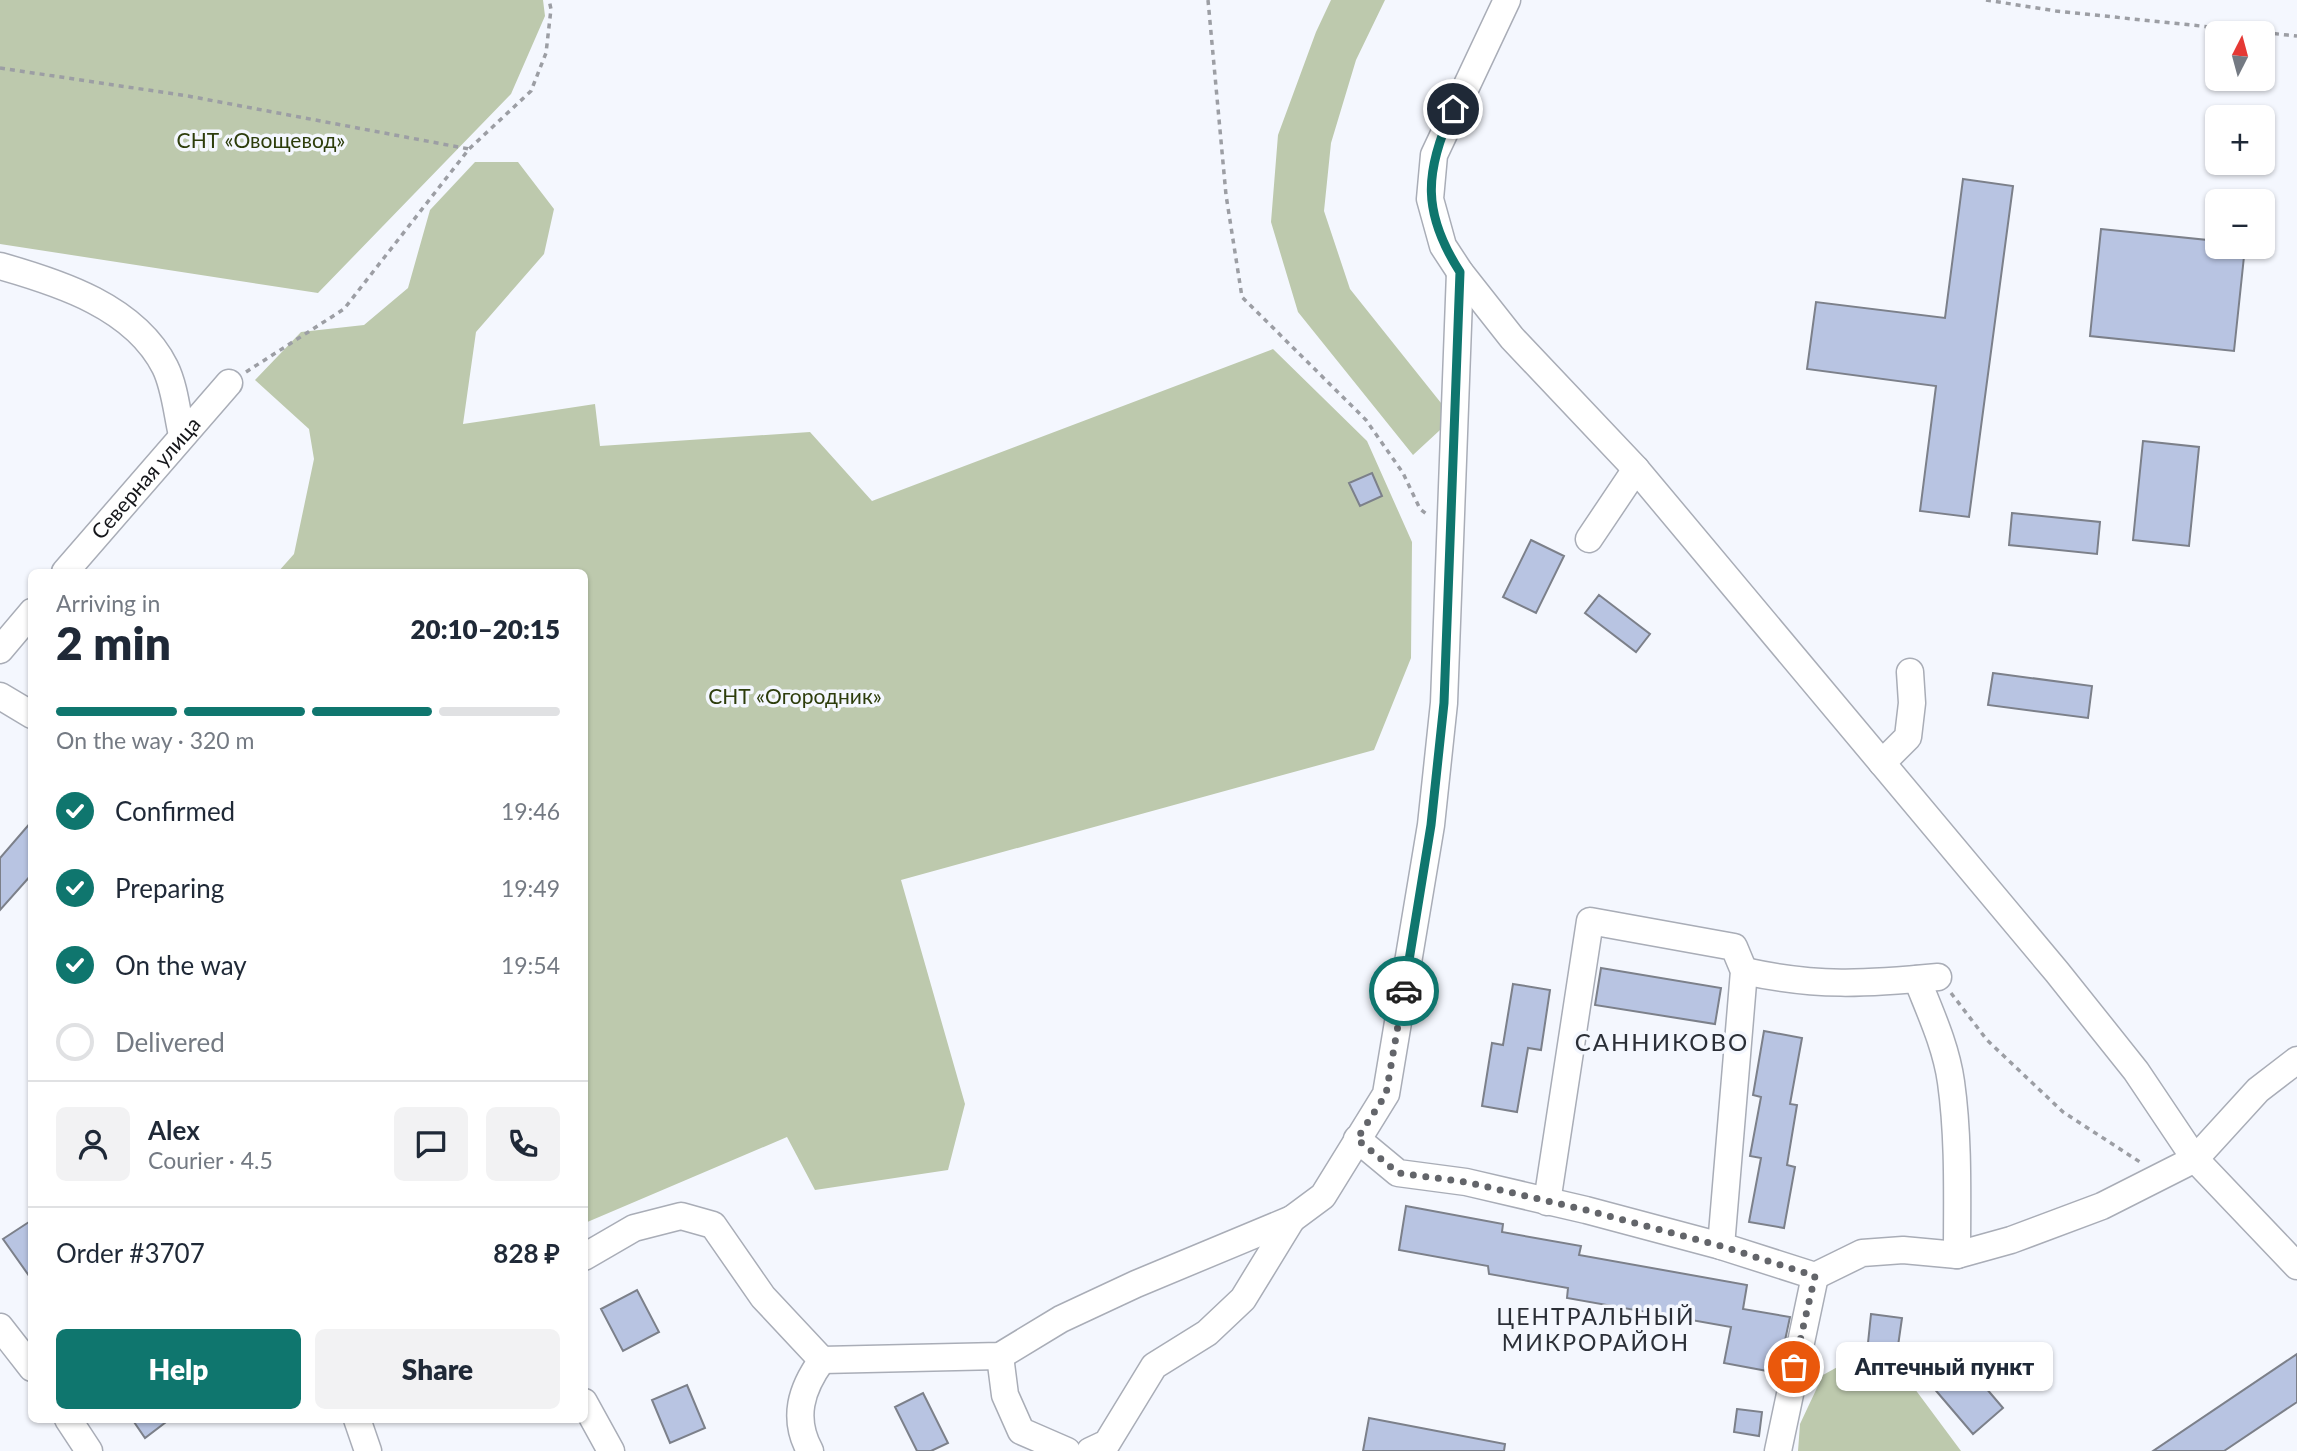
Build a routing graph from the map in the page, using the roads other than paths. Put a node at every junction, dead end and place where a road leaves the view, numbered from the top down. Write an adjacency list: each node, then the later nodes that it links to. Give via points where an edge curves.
1 (1507, 0): 3 (street, via 1434,155 1430,199 1443,246)
2 (0, 266): 5 (street, via 46,279 118,314 150,342 166,369)
3 (1460, 272): 6 (street, via 1512,338); 17 (street, via 1444,703 1431,825 1386,1094)
4 (229, 383): 5 (street, Северная улица)
5 (182, 435): 8 (street, Северная улица)
6 (1636, 469): 7 (street); 14 (street)
7 (1589, 539)
8 (68, 569)
9 (28, 617): 10 (street)
10 (0, 650)
11 (1910, 671): 14 (street, via 1908,737)
12 (0, 696): 13 (street)
13 (28, 713)
14 (1882, 763): 18 (street, via 2136,1071)
15 (1744, 971): 19 (street, via 1734,947 1590,921); 21 (street); 23 (street, via 1795,982 1867,984 1927,978 1951,1080)
16 (2297, 1060): 18 (street, via 2258,1090)
17 (1357, 1139): 19 (street, via 1398,1173 1466,1182); 20 (street, via 1323,1196)
18 (2195, 1159): 23 (street, via 2102,1206); 24 (street)
19 (1547, 1202): 21 (street)
20 (1292, 1219): 27 (street, via 1061,1319); 38 (street, via 1242,1299 1207,1333 1154,1366 1107,1443)
21 (1721, 1246): 25 (street)
22 (588, 1255): 28 (street, via 634,1228 681,1216 713,1225 763,1297)
23 (1957, 1255): 25 (street, via 1862,1252)
24 (2297, 1266)
25 (1815, 1276): 39 (street)
26 (0, 1327): 29 (street)
27 (1000, 1356): 28 (street); 37 (street, via 1005,1395 1021,1431)
28 (822, 1360): 36 (street, via 803,1392 799,1415)
29 (28, 1363)
30 (588, 1409): 35 (street)
31 (71, 1423): 33 (street)
32 (358, 1423): 34 (street)
33 (89, 1451)
34 (368, 1451)
35 (611, 1451)
36 (810, 1451)
37 (1067, 1451)
38 (1090, 1451)
39 (1778, 1451)

